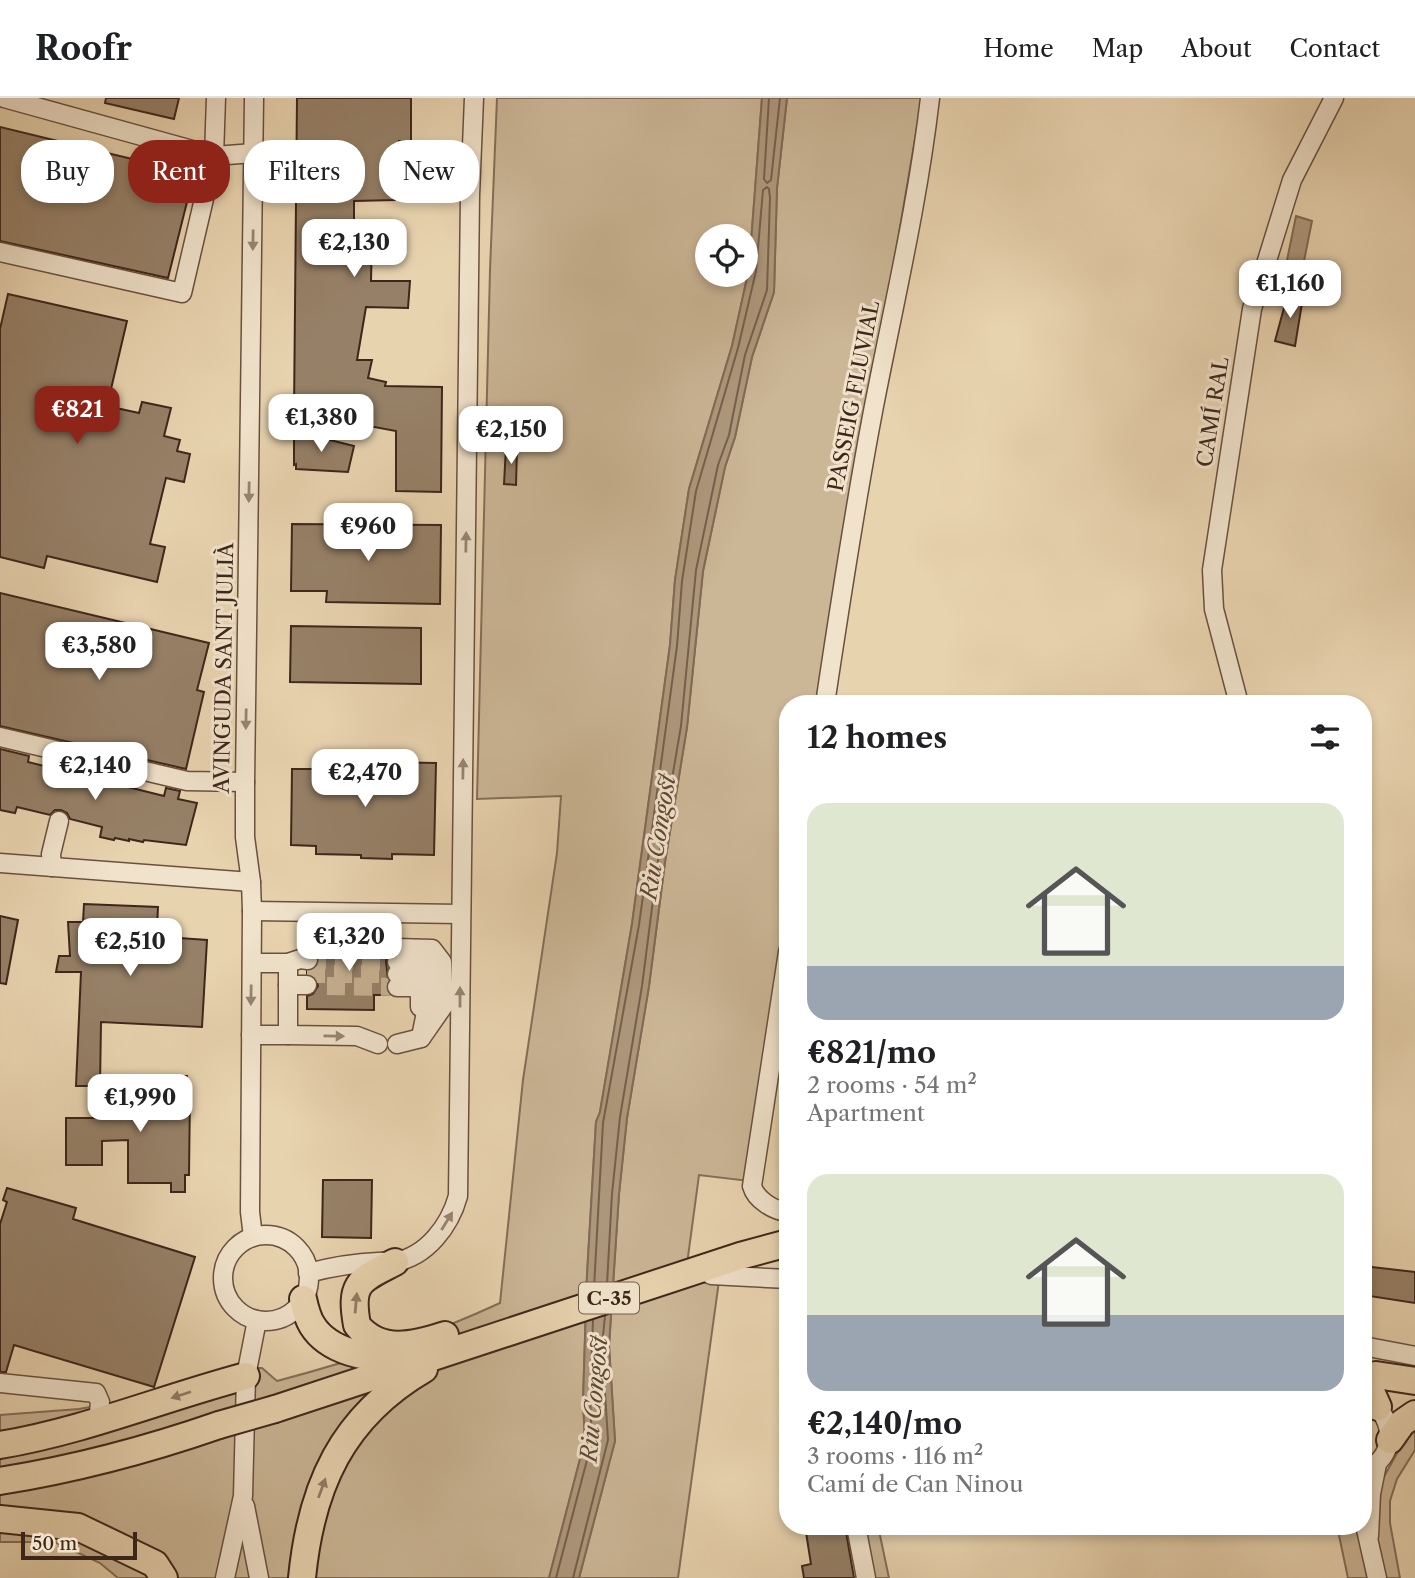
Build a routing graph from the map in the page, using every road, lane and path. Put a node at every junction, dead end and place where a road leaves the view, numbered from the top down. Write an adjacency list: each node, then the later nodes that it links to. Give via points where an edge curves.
1 (4, 98): 7 (street)
2 (216, 98): 8 (street)
3 (254, 98): 9 (street, AVINGUDA SANT JULIÀ)
4 (474, 98): 22 (street, one-way to 4)
5 (930, 98): 13 (street, PASSEIG FLUVIAL)
6 (1334, 98): 14 (street, CAMÍ RAL, via 1292,180 1252,309 1212,570 1214,609)
7 (156, 140)
8 (215, 140)
9 (254, 140)
10 (203, 203): 12 (street, via 182,293)
11 (253, 203): 16 (street, AVINGUDA SANT JULIÀ, one-way to 16)
12 (0, 252)
13 (825, 695)
14 (1237, 695)
15 (0, 737): 16 (street, via 187,781)
16 (245, 782): 20 (street, AVINGUDA SANT JULIÀ)
17 (59, 821): 19 (street)
18 (0, 863): 19 (street)
19 (52, 867): 20 (street)
20 (251, 882): 21 (street, AVINGUDA SANT JULIÀ)
21 (253, 911): 22 (street); 23 (street, AVINGUDA SANT JULIÀ)
22 (460, 914): 32 (street, one-way to 22, via 436,1238 454,1212 458,1196)
23 (252, 963): 24 (street); 26 (street, AVINGUDA SANT JULIÀ, one-way to 26)
24 (288, 974): 24 (street, via 302,946 307,966); 27 (street)
25 (779, 1034): 29 (street, via 752,1186)
26 (251, 1035): 27 (street); 30 (street, AVINGUDA SANT JULIÀ)
27 (288, 1035): 28 (street, one-way to 28, via 357,1037 387,1044)
28 (421, 1038): 28 (street, via 420,993 397,968 426,962 435,976 436,1006)
29 (779, 1211)
30 (253, 1237): 33 (street, via 274,1236 293,1245); 37 (street, via 232,1251 223,1274 228,1298 245,1316)
31 (779, 1245): 39 (highway, C-35)
32 (395, 1262): 33 (street, via 334,1266); 38 (highway, one-way to 32, via 383,1344 356,1325 355,1298 363,1279)
33 (308, 1273): 36 (street)
34 (711, 1275): 35 (street)
35 (779, 1279)
36 (303, 1299): 37 (street, via 278,1319); 38 (highway, via 319,1334 348,1351 388,1357)
37 (257, 1320): 44 (street)
38 (420, 1343): 39 (highway, via 445,1335)
39 (469, 1344): 56 (highway, C-35, bridge, via 147,1450); 59 (highway, one-way to 39, via 332,1461 355,1427 380,1398 407,1378)
40 (1372, 1348): 41 (street)
41 (1415, 1356)
42 (1372, 1365): 43 (highway)
43 (1415, 1372)
44 (246, 1376): 52 (highway, one-way to 52); 57 (street)
45 (1372, 1377): 46 (highway)
46 (1415, 1381)
47 (1372, 1382): 49 (highway)
48 (0, 1383): 52 (street, via 96,1393)
49 (1415, 1389)
50 (1372, 1403): 53 (street, via 1385,1416)
51 (1415, 1414): 53 (highway)
52 (98, 1422): 54 (highway)
53 (1390, 1440): 55 (street, via 1383,1457)
54 (0, 1445)
55 (1372, 1465)
56 (0, 1481)
57 (243, 1496): 65 (street); 66 (street)
58 (0, 1519): 62 (highway, via 78,1527)
59 (310, 1534): 67 (highway); 68 (highway)
60 (858, 1535): 69 (street)
61 (1369, 1536): 70 (street)
62 (134, 1552): 63 (highway); 64 (highway, via 155,1564)
63 (153, 1578)
64 (164, 1578)
65 (225, 1578)
66 (259, 1578)
67 (302, 1578)
68 (312, 1578)
69 (866, 1578)
70 (1377, 1578)

